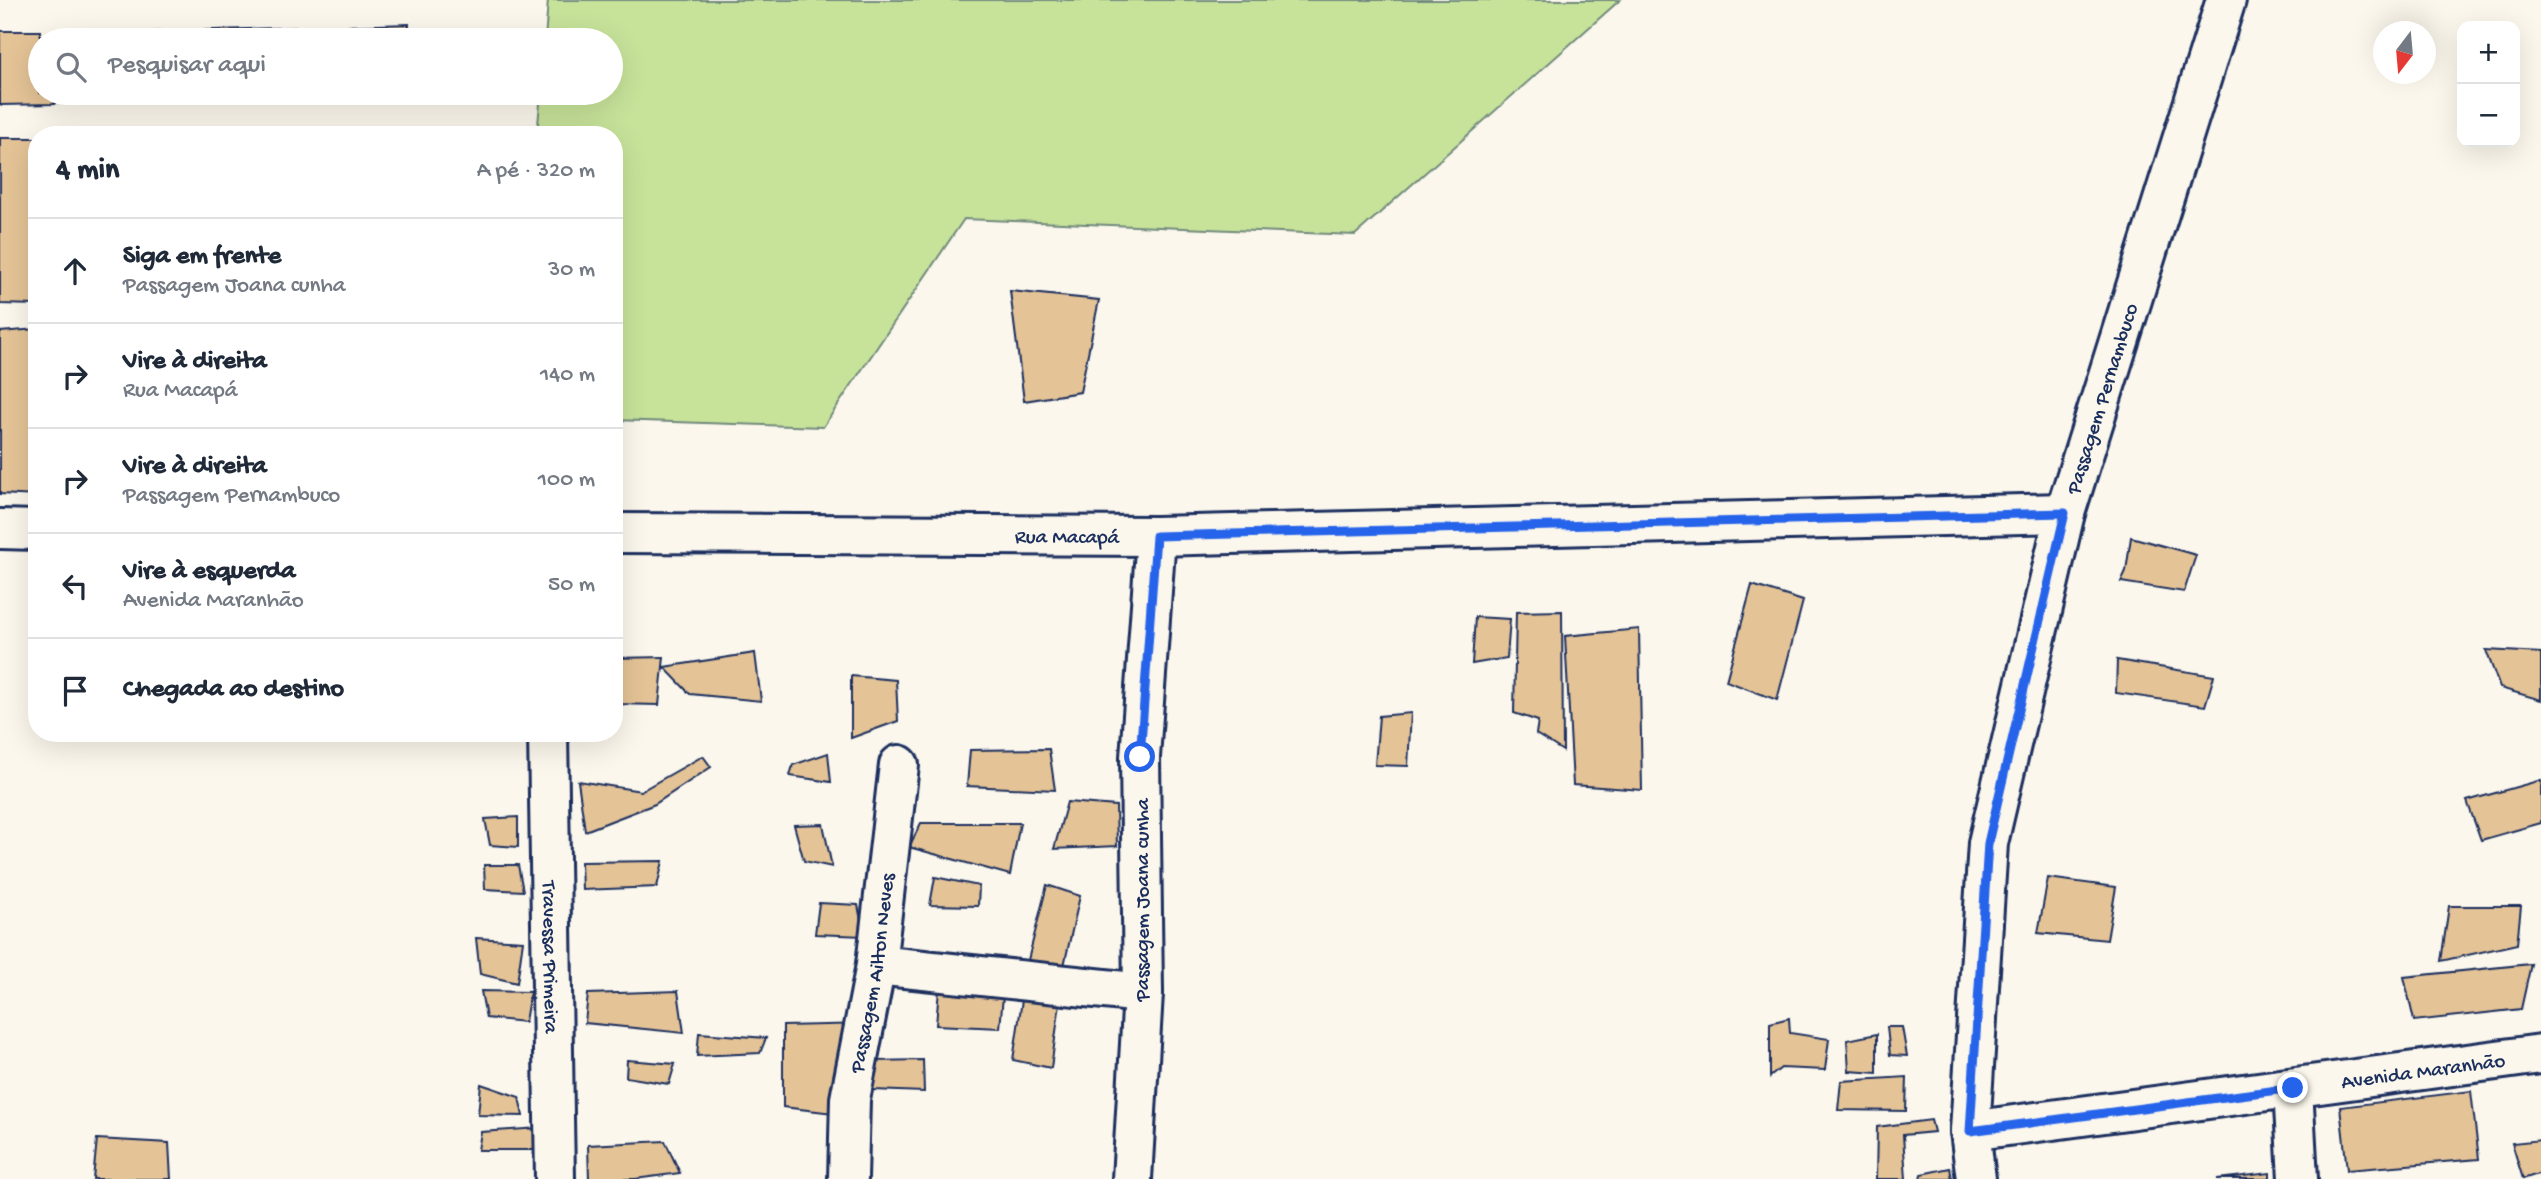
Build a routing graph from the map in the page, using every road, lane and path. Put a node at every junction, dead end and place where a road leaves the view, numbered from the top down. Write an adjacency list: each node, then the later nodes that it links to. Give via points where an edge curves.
1 (2226, 0): 2 (street, Passagem Pernambuco)
2 (2065, 513): 6 (street, Rua Macapá); 13 (street, Passagem Pernambuco, via 1988,843)
3 (0, 529): 4 (street)
4 (28, 530)
5 (623, 533): 6 (street, Rua Macapá)
6 (1156, 536): 10 (street, Passagem Joana cunha, via 1140,757)
7 (548, 742): 14 (street, Travessa Primeira)
8 (899, 765): 9 (street, Passagem Ailton Neves)
9 (876, 965): 10 (street); 15 (street, Passagem Ailton Neves, via 850,1099)
10 (1143, 993): 16 (street, Passagem Joana cunha)
11 (2540, 1052): 12 (street, Avenida Maranhão)
12 (2293, 1088): 13 (street, Avenida Maranhão); 18 (street)
13 (1970, 1131): 17 (street, Passagem Pernambuco)
14 (555, 1179)
15 (848, 1179)
16 (1132, 1179)
17 (1976, 1179)
18 (2298, 1179)

